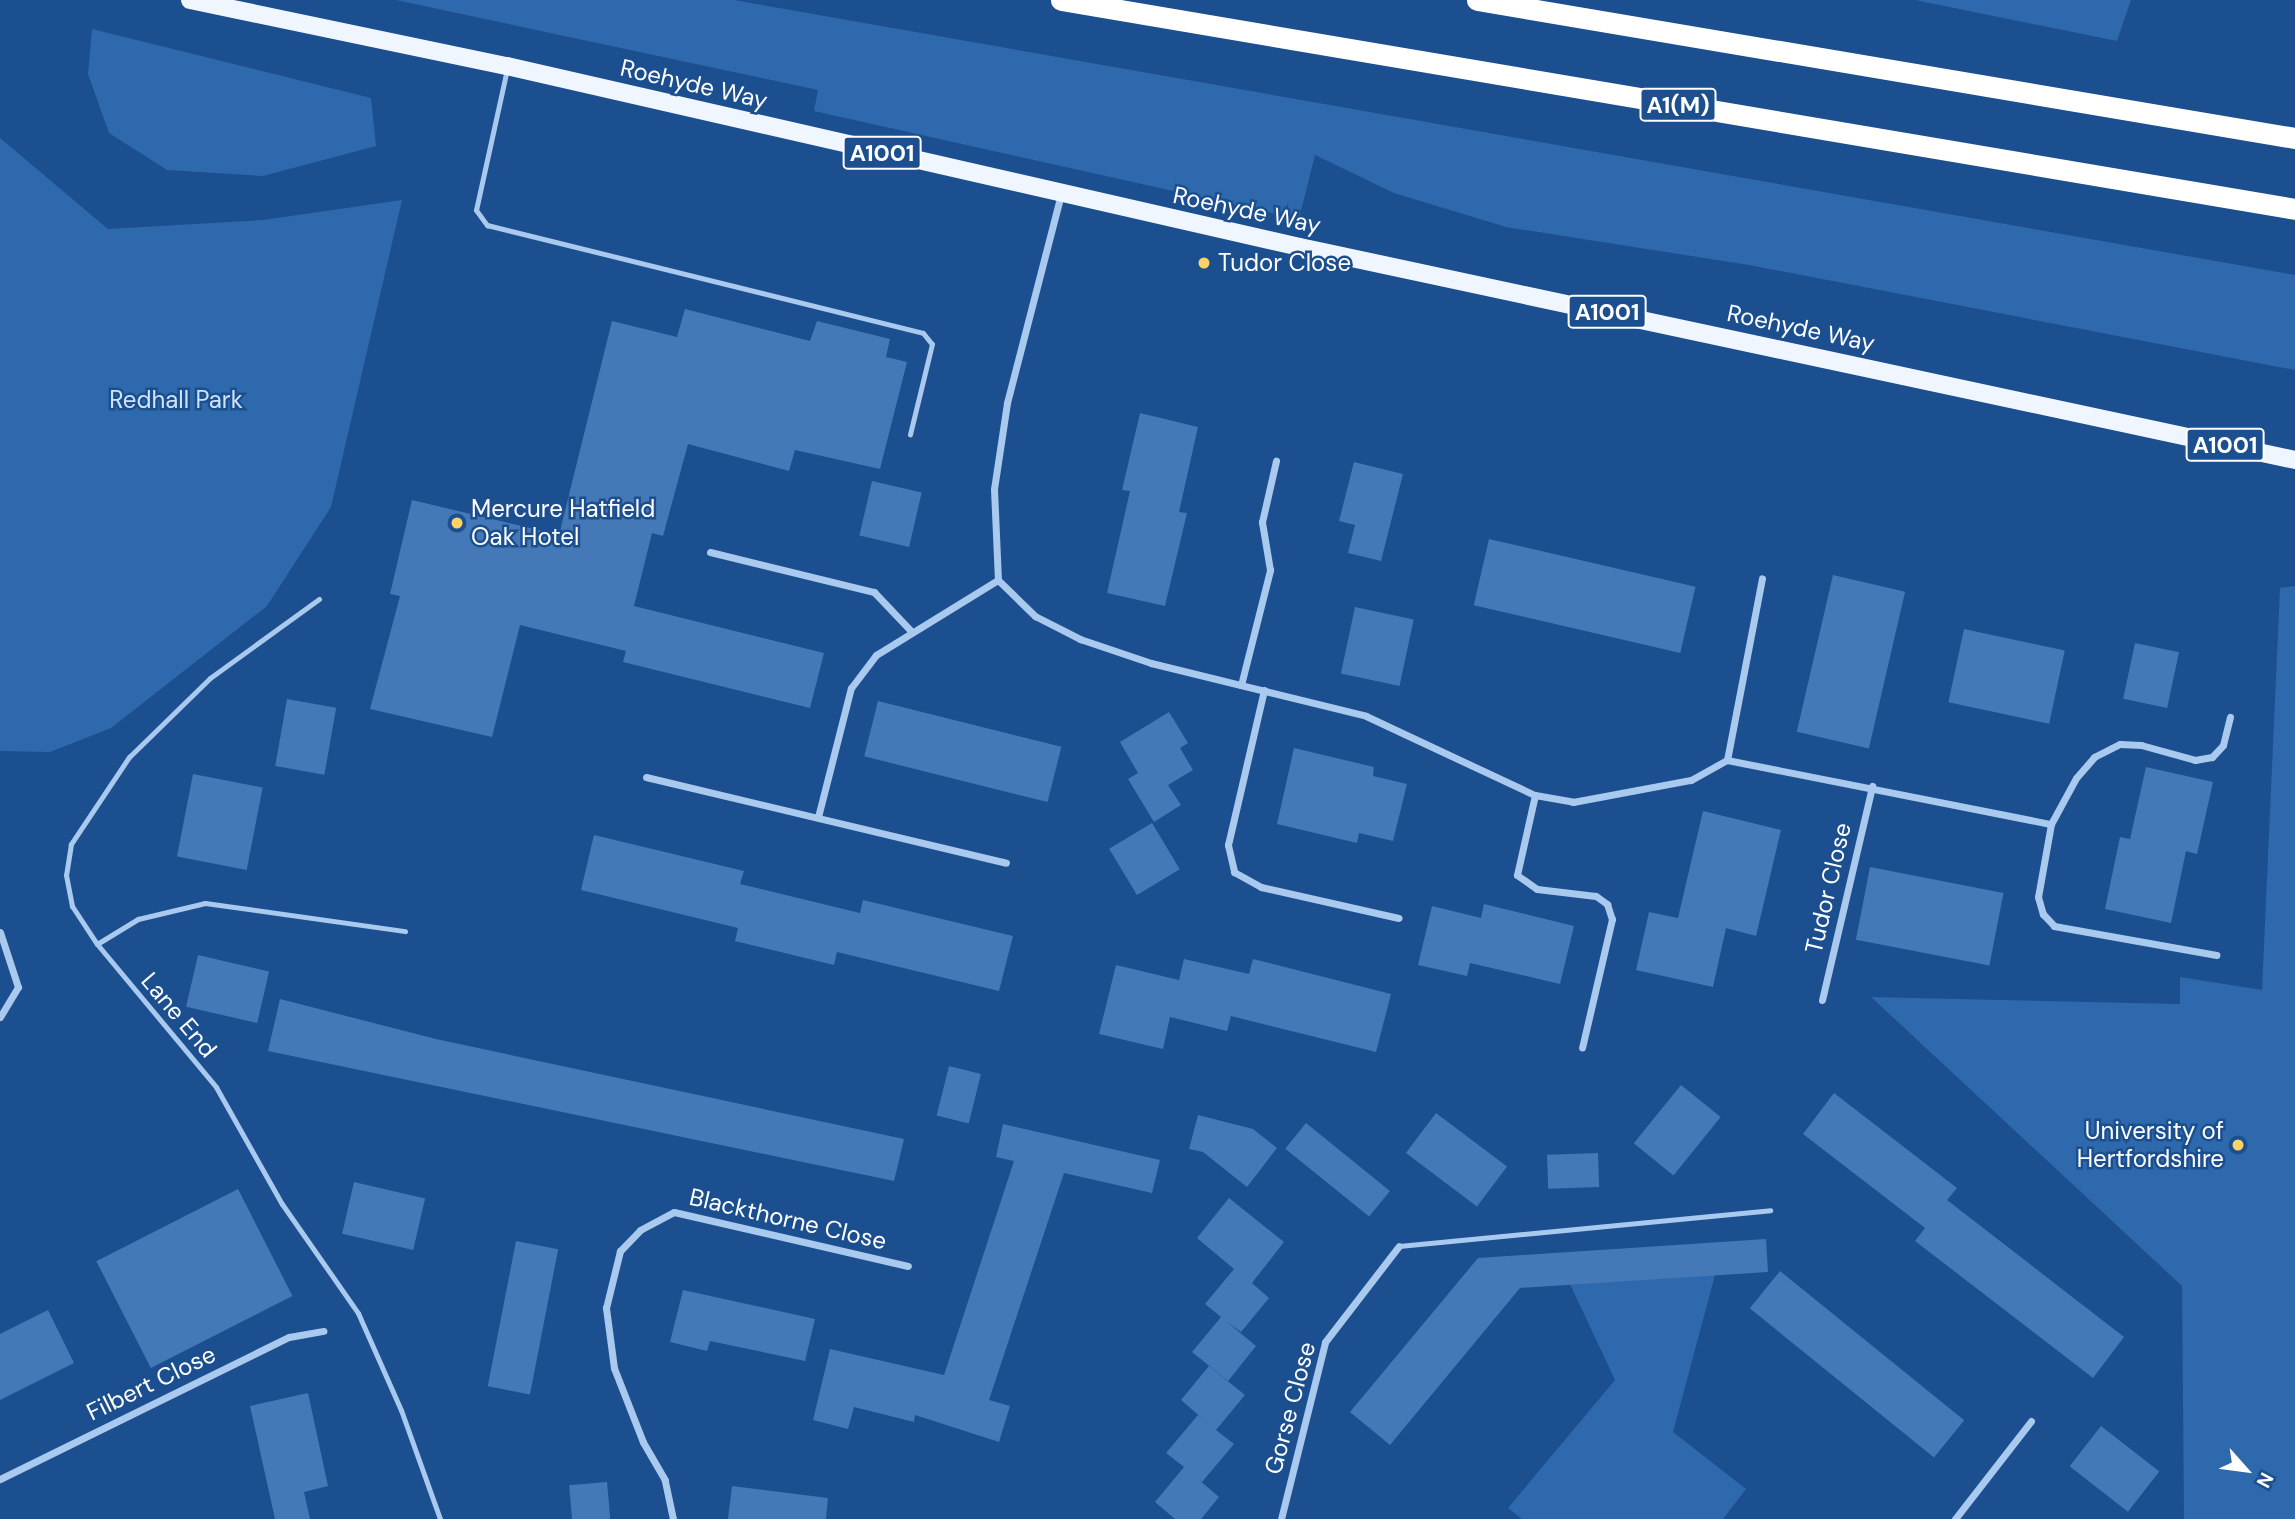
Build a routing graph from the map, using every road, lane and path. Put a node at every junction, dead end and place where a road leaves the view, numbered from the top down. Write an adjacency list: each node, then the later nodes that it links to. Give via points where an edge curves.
1 (190, 0): 4 (main road, Roehyde Way / A1001)
2 (1061, 0): 7 (highway, A1(M))
3 (1476, 0): 5 (highway)
4 (508, 66): 6 (main road, Roehyde Way / A1001); 8 (lane, via 476,210 487,225 923,333 932,344)
5 (2295, 138)
6 (1061, 194): 9 (main road, Roehyde Way / A1001); 13 (street, via 1007,403 994,489)
7 (2295, 209)
8 (910, 433)
9 (2295, 460)
10 (1276, 461): 16 (street, via 1262,522 1270,570)
11 (710, 552): 15 (street, via 874,592)
12 (1762, 578): 19 (street)
13 (998, 580): 15 (street); 16 (street, via 1035,616 1080,639 1151,663)
14 (318, 599): 29 (lane, Lane End, via 210,678 129,757 71,844 66,875 72,906)
15 (911, 631): 23 (street, via 876,655 851,688)
16 (1241, 685): 17 (street)
17 (1264, 690): 22 (street, via 1366,716); 26 (street, via 1228,845 1234,872 1261,887)
18 (2230, 717): 24 (street, via 2223,745 2212,757 2195,760 2120,744 2094,757 2076,778)
19 (1727, 760): 21 (street); 22 (street, via 1691,780 1573,802)
20 (646, 776): 23 (street)
21 (1872, 786): 24 (street); 31 (street, Tudor Close)
22 (1535, 795): 33 (street, via 1517,875 1537,889 1596,895 1607,904 1612,919)
23 (818, 817): 25 (street)
24 (2052, 824): 30 (street, via 2038,897 2043,914 2054,926)
25 (1006, 863)
26 (1399, 918)
27 (405, 931): 29 (lane, via 205,903 138,919)
28 (0, 932): 32 (street, via 18,987)
29 (97, 944): 40 (lane, Lane End, via 216,1087 282,1204 358,1312 401,1410)
30 (2216, 955)
31 (1822, 1000)
32 (0, 1017)
33 (1582, 1048)
34 (1770, 1210): 35 (lane)
35 (1399, 1246): 42 (street, Gorse Close, via 1325,1342)
36 (908, 1266): 41 (street, Blackthorne Close, via 674,1212 640,1230 620,1251 606,1308 614,1368 643,1442 665,1480)
37 (323, 1331): 39 (street, Filbert Close, via 289,1337)
38 (2031, 1421): 43 (street)
39 (0, 1479)
40 (440, 1519)
41 (673, 1519)
42 (1281, 1519)
43 (1955, 1519)

